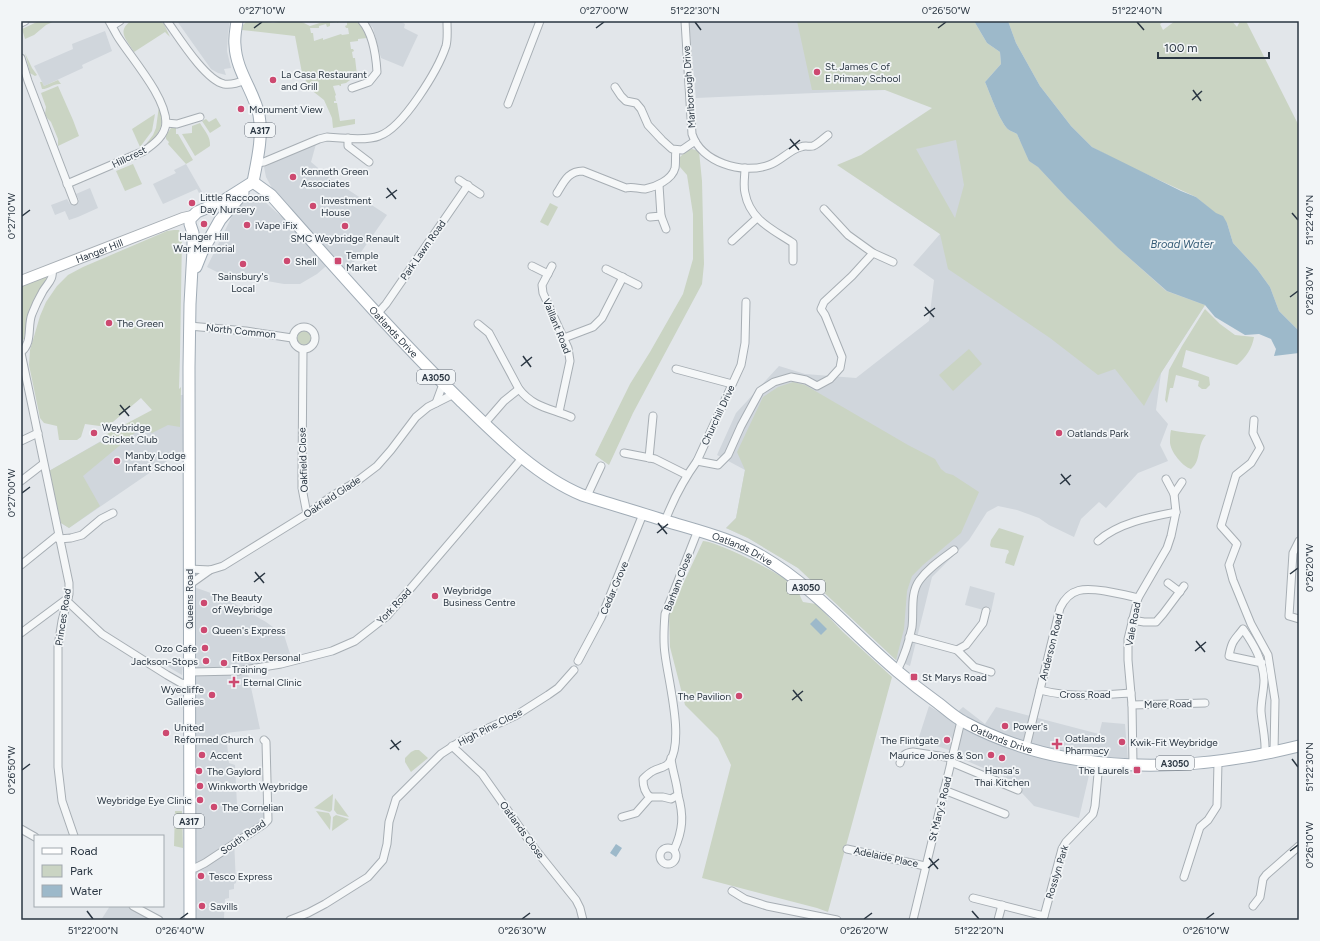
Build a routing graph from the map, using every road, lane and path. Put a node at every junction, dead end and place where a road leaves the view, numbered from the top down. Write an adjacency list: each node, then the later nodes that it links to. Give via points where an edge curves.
1 (25, 21): 9 (street)
2 (120, 21): 10 (street)
3 (167, 21): 12 (street, via 204,71 223,84 235,84)
4 (237, 21): 12 (main road, A317, via 235,46)
5 (362, 21): 14 (street, via 368,30 377,72 369,82)
6 (540, 21): 15 (street)
7 (685, 21): 20 (street, Marlborough Drive, via 691,121)
8 (447, 22): 19 (street, via 447,44 414,104 386,134 377,137)
9 (21, 23)
10 (110, 24): 17 (street, via 158,98 164,110)
11 (21, 58): 27 (street)
12 (245, 80): 22 (main road, A317, via 257,107 259,119 260,137)
13 (615, 87): 21 (street, via 626,101 636,103 641,108 648,125)
14 (352, 88)
15 (508, 104)
16 (200, 117): 17 (street, via 177,124)
17 (166, 124): 27 (street, Hillcrest, via 155,144 144,151)
18 (828, 135): 24 (street, Marlborough Drive, via 814,146 802,146 770,165)
19 (348, 138): 22 (street, via 319,139 264,162); 23 (street, via 348,146)
20 (695, 141): 21 (street, via 682,150); 24 (street, Marlborough Drive, via 709,157)
21 (676, 150): 29 (street, via 674,170 667,180)
22 (256, 162): 26 (main road, A317)
23 (368, 162)
24 (745, 168): 37 (street, via 744,192 748,206)
25 (459, 180): 28 (street)
26 (253, 182): 33 (main road, via 223,201); 39 (main road, Queens Road / A317); 56 (main road, Oatlands Drive / A3050, via 271,195)
27 (67, 184): 32 (street)
28 (468, 185): 31 (street); 56 (street, Park Lawn Road)
29 (659, 185): 30 (street, via 643,189 626,188 579,171 566,177); 35 (street)
30 (557, 193)
31 (480, 194)
32 (74, 201)
33 (203, 209): 38 (main road); 39 (main road, via 212,215)
34 (824, 209): 43 (street, via 848,235)
35 (661, 216): 36 (street); 40 (street)
36 (650, 217)
37 (757, 218): 42 (street); 44 (street, via 793,243)
38 (191, 224): 41 (main road, via 199,237); 48 (main road, Hanger Hill, via 178,220); 52 (main road, Queens Road / A317)
39 (218, 224): 41 (main road, Queens Road / A317)
40 (666, 229)
41 (210, 237): 52 (main road, Queens Road / A317, via 199,257)
42 (732, 241)
43 (872, 253): 45 (street); 80 (street, via 824,302 821,309 842,357 840,368 830,379 817,386 806,380 791,377 774,382 760,391 728,455 718,465)
44 (793, 261)
45 (893, 262)
46 (532, 266): 50 (street)
47 (552, 266): 50 (street, Vaillant Road)
48 (52, 269): 53 (main road, Hanger Hill); 62 (street, via 51,281 32,315 27,346)
49 (606, 269): 51 (street)
50 (548, 274): 60 (street, Vaillant Road, via 542,285 543,293)
51 (623, 277): 54 (street); 60 (street, via 602,318 592,327)
52 (192, 278): 58 (main road, Queens Road / A317)
53 (21, 279)
54 (638, 284)
55 (746, 302): 66 (street, Churchill Drive, via 745,343 741,364)
56 (377, 314): 65 (main road, Oatlands Drive / A3050)
57 (478, 324): 67 (street, via 489,333)
58 (189, 326): 59 (street, North Common); 100 (main road, Queens Road / A317)
59 (292, 338): 61 (street, via 296,347); 61 (street, via 295,331 302,327 312,331 314,342 310,348)
60 (564, 338): 70 (street, Vaillant Road, via 570,361)
61 (303, 350): 91 (street, Oakfield Close, via 302,488)
62 (21, 353): 64 (street, Princes Road)
63 (676, 369): 66 (street)
64 (24, 384): 75 (street, Princes Road)
65 (444, 384): 68 (main road, Oatlands Drive / A3050); 69 (street)
66 (732, 384): 80 (street, Churchill Drive)
67 (519, 389): 70 (street, via 525,397 539,406); 74 (street, via 504,401)
68 (454, 394): 69 (street, Oakfield Glade); 74 (main road, Oatlands Drive / A3050)
69 (436, 403): 91 (street, Oakfield Glade, via 416,417 377,466)
70 (559, 412): 72 (street)
71 (654, 416): 79 (street)
72 (571, 417)
73 (1254, 420): 128 (street, via 1253,433 1260,448 1251,463 1236,475 1221,526 1237,544 1229,565 1233,580 1251,624 1268,655 1275,700)
74 (484, 424): 78 (main road, Oatlands Drive / A3050)
75 (38, 433): 76 (street); 81 (street, Princes Road)
76 (21, 441)
77 (624, 453): 79 (street)
78 (523, 457): 88 (main road, Oatlands Drive / A3050, via 574,492); 116 (street, York Road, via 387,616 355,641 332,651 281,664 238,671)
79 (649, 458): 83 (street)
80 (697, 461): 83 (street, Churchill Drive)
81 (43, 464): 85 (street); 95 (street, Princes Road)
82 (602, 466): 88 (street)
83 (687, 475): 93 (street, Churchill Drive)
84 (1166, 479): 87 (street, Vale Road)
85 (21, 481)
86 (1182, 482): 87 (street)
87 (1174, 494): 89 (street, Vale Road)
88 (588, 496): 92 (main road, Oatlands Drive / A3050)
89 (1176, 512): 96 (street, via 1140,520 1107,534); 104 (street, Vale Road, via 1167,548)
90 (113, 513): 95 (street, via 101,519 82,535 71,538)
91 (307, 514): 101 (street, Oakfield Glade, via 223,566)
92 (643, 514): 93 (main road, Oatlands Drive / A3050); 112 (street, Cedar Grove, via 601,618)
93 (665, 520): 94 (main road, Oatlands Drive / A3050)
94 (698, 530): 115 (main road, Oatlands Drive / A3050, via 739,545 790,575); 129 (street, Barham Close, via 666,614 664,651 676,724)
95 (59, 537): 99 (street); 105 (street, Princes Road, via 67,570)
96 (1098, 541)
97 (1299, 541): 107 (street, via 1293,553 1289,616)
98 (954, 550): 110 (street, via 918,582 914,594)
99 (21, 564)
100 (189, 569): 101 (street, Oakfield Glade); 103 (main road, Queens Road / A317)
101 (210, 570): 103 (street, Oakfield Glade)
102 (1168, 583): 108 (street, via 1182,589 1156,622)
103 (189, 586): 116 (main road, Queens Road / A317)
104 (1138, 598): 108 (street, Vale Road); 119 (street, Anderson Road, via 1087,588 1070,594 1060,608)
105 (68, 599): 109 (street); 118 (street, via 102,634 167,675); 142 (street, Princes Road, via 58,646 58,767 62,801)
106 (986, 611): 111 (street, via 983,623 966,645)
107 (1299, 619)
108 (1132, 620): 120 (street, Vale Road, via 1128,639)
109 (21, 633)
110 (909, 637): 111 (street); 115 (street, via 905,655)
111 (957, 650): 117 (street, via 974,667)
112 (578, 660)
113 (1262, 663): 113 (street, via 1229,656 1231,644 1243,629 1256,647); 128 (street, via 1264,680 1261,709)
114 (574, 670): 125 (street, High Pine Close, via 558,688 515,716)
115 (897, 671): 123 (main road, Oatlands Drive / A3050)
116 (190, 672): 118 (main road, Queens Road / A317)
117 (991, 672)
118 (190, 685): 148 (main road, Queens Road / A317)
119 (1040, 690): 120 (street, Cross Road, via 1071,696); 127 (street, Anderson Road)
120 (1131, 693): 122 (street, Vale Road)
121 (1205, 703): 122 (street, Mere Road)
122 (1132, 705): 134 (street, Vale Road)
123 (962, 721): 127 (main road, Oatlands Drive / A3050); 130 (street, St Mary's Road)
124 (264, 740): 148 (street, South Road, via 268,820 205,863)
125 (452, 746): 158 (street, High Pine Close, via 396,799 382,860 368,877 325,904); 159 (street, Oatlands Close, via 487,780 535,849 576,900)
126 (1299, 746): 128 (main road, Oatlands Drive / A3050)
127 (1026, 747): 133 (main road, Oatlands Drive / A3050, via 1057,756)
128 (1269, 753): 131 (main road, Oatlands Drive / A3050)
129 (672, 758): 137 (street, Barham Close); 138 (street, via 667,765 654,770 643,779 643,786)
130 (952, 760): 132 (street, via 913,752 902,756); 135 (street, St Mary's Road); 136 (street)
131 (1218, 762): 134 (main road, Oatlands Drive / A3050); 149 (street, via 1217,806 1200,827)
132 (900, 763)
133 (1099, 763): 134 (main road, Oatlands Drive / A3050); 155 (street, Rosslyn Park, via 1093,814 1062,849)
134 (1133, 764)
135 (944, 790): 139 (street); 147 (street, St Mary's Road)
136 (1018, 790)
137 (678, 795): 138 (street, via 671,799); 146 (street, Barham Close, via 682,821 680,836)
138 (650, 797): 140 (street, via 636,813)
139 (1005, 814)
140 (622, 817)
141 (21, 829): 143 (street)
142 (74, 835)
143 (34, 836)
144 (1299, 846): 153 (street, via 1263,879 1260,897)
145 (847, 849): 147 (street, Adelaide Place)
146 (674, 850)
147 (926, 866): 161 (street, St Mary's Road)
148 (189, 869): 157 (main road, Queens Road / A317)
149 (1184, 877)
150 (732, 891): 160 (street, via 745,899 767,906)
151 (973, 898): 152 (street)
152 (1002, 905): 155 (street); 162 (street)
153 (1253, 906)
154 (135, 907): 156 (street)
155 (1043, 918)
156 (159, 920)
157 (190, 920)
158 (290, 920)
159 (583, 920)
160 (837, 920)
161 (913, 920)
162 (998, 920)

